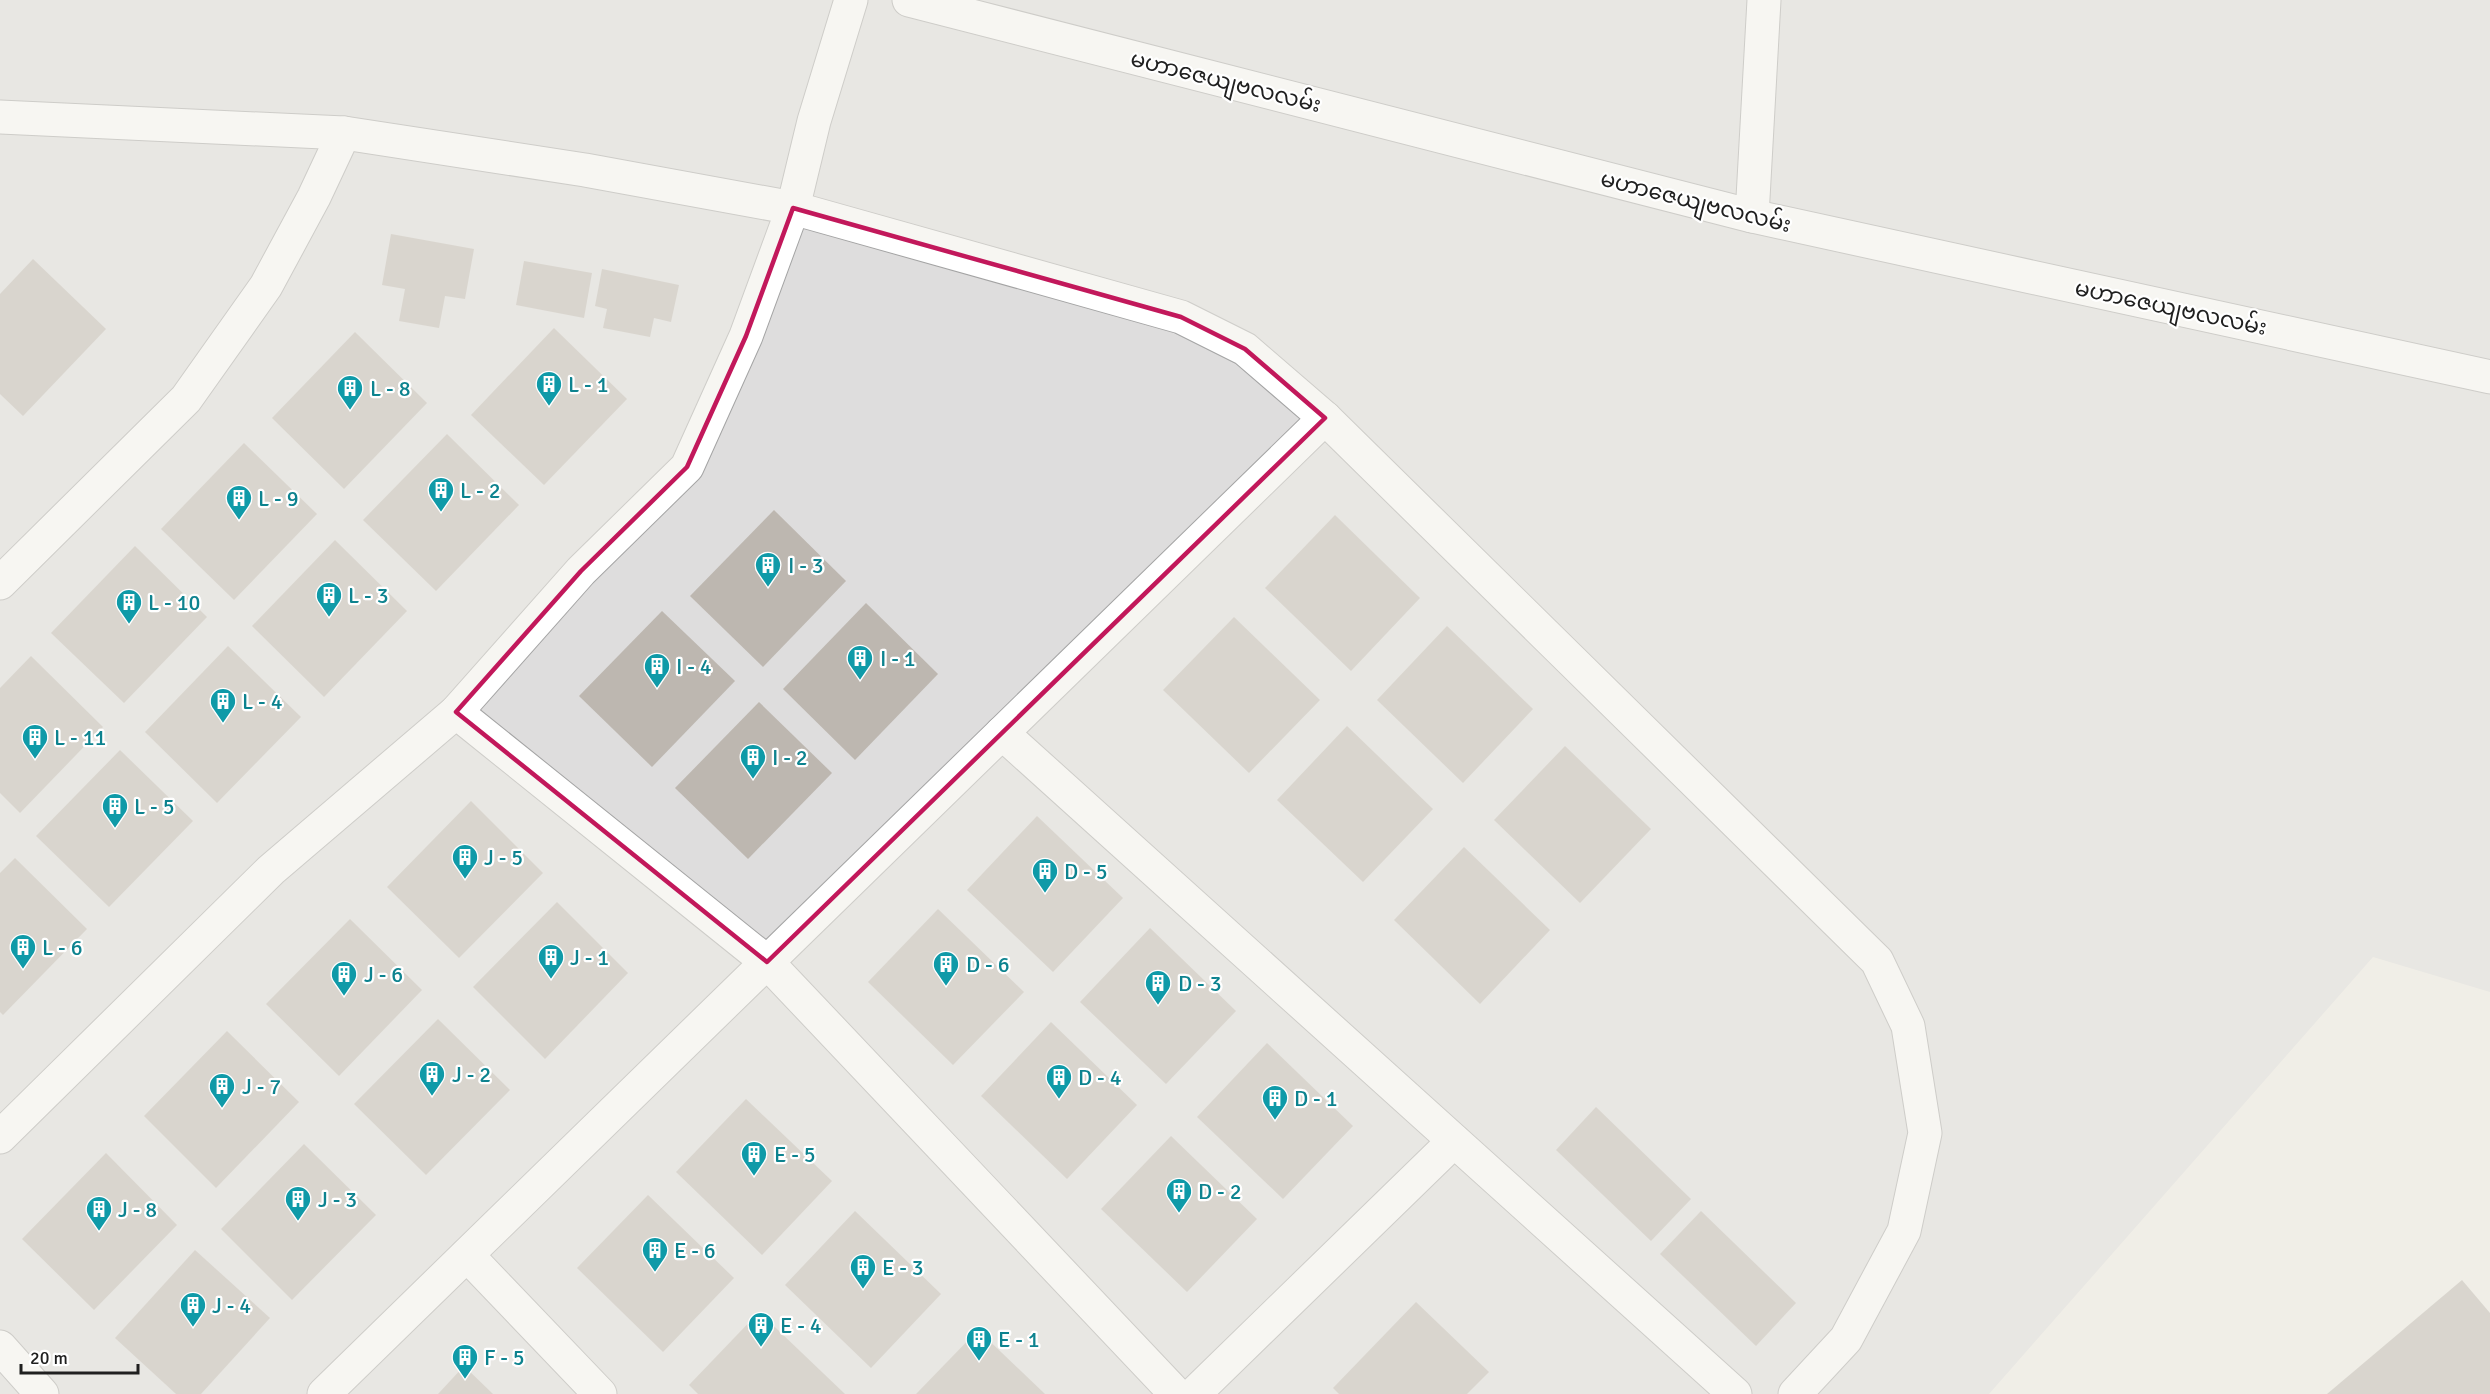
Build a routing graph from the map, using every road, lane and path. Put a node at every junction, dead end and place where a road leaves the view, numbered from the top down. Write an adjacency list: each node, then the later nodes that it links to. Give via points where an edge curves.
1 (851, 0): 6 (street, via 814,121)
2 (909, 0): 7 (street, မဟာဇေယျဗလလမ်း)
3 (1764, 0): 7 (street)
4 (0, 117): 5 (street)
5 (344, 133): 6 (street, via 585,170); 10 (street, via 266,286 186,399)
6 (793, 208): 9 (street, via 1181,317 1245,349); 11 (street, via 746,336 687,467 581,571)
7 (1752, 216): 8 (street, မဟာဇေယျဗလလမ်း)
8 (2490, 377)
9 (1324, 418): 12 (street); 24 (street, via 1876,961 1908,1026 1924,1133 1904,1231 1846,1339)
10 (0, 583)
11 (456, 712): 13 (street); 14 (street, via 271,870)
12 (1002, 733): 13 (street); 15 (street)
13 (767, 962): 16 (street); 21 (street)
14 (0, 1137)
15 (1454, 1141): 22 (street); 23 (street)
16 (467, 1255): 19 (street); 20 (street)
17 (0, 1347): 18 (street)
18 (42, 1394)
19 (324, 1394)
20 (600, 1394)
21 (1176, 1394)
22 (1194, 1394)
23 (1735, 1394)
24 (1794, 1394)

